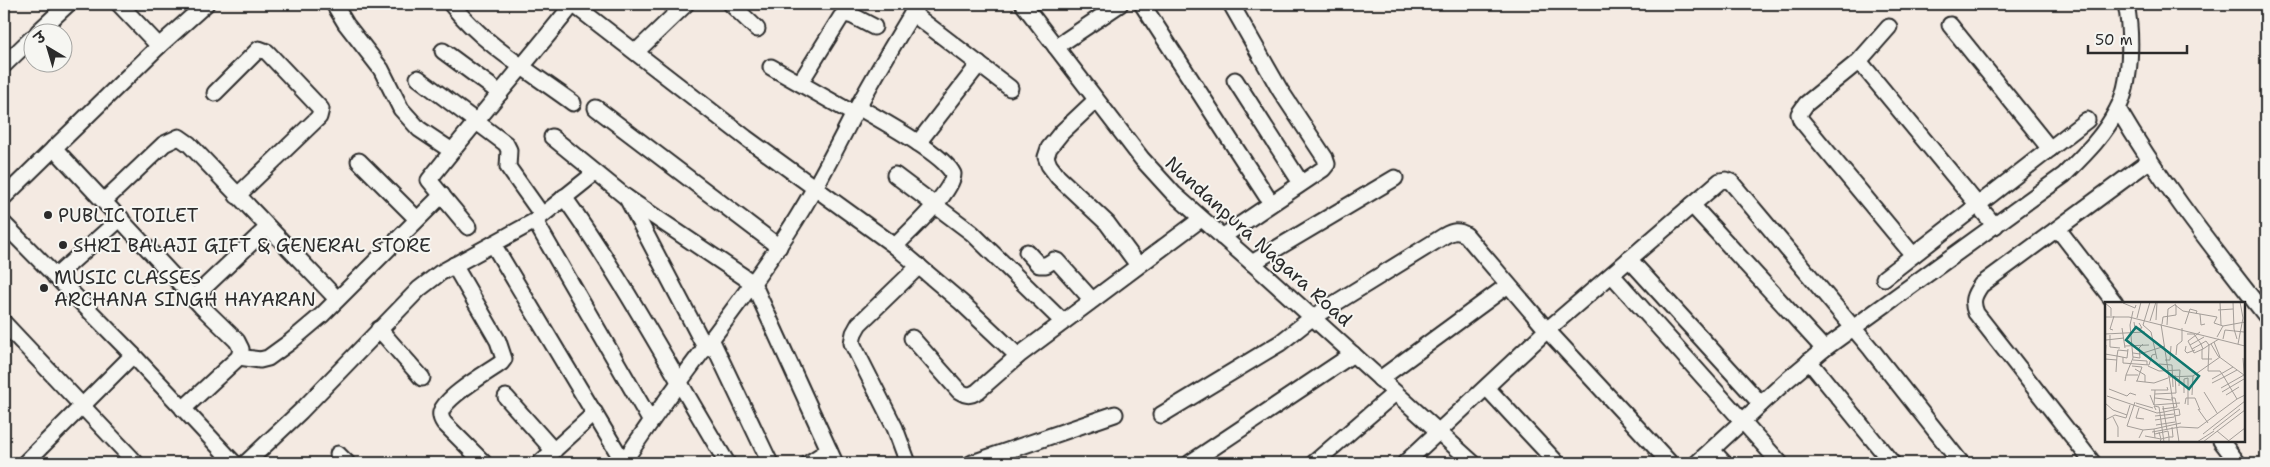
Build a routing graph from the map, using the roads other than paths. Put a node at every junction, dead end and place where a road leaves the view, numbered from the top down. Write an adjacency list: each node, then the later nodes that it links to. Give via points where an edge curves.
1 (68, 4): 15 (street)
2 (119, 4): 20 (street)
3 (206, 4): 20 (street)
4 (334, 4): 47 (street, via 381,69 401,109 419,129)
5 (451, 4): 28 (street, via 485,39)
6 (686, 4): 24 (street)
7 (731, 4): 19 (street)
8 (1024, 4): 21 (street, Nandanpura Nagara Road)
9 (1120, 4): 14 (street)
10 (1142, 4): 61 (street)
11 (1231, 4): 53 (street, via 1280,90 1325,158 1327,164 1323,169)
12 (2126, 4): 39 (street, via 2130,47 2125,87)
13 (915, 8): 26 (street); 40 (street)
14 (1100, 9): 21 (street)
15 (49, 22)
16 (1950, 25): 46 (street)
17 (874, 27): 32 (street, via 853,16 845,14 841,17)
18 (1889, 27): 25 (street)
19 (757, 29)
20 (159, 46): 45 (street)
21 (1056, 47): 36 (street, Nandanpura Nagara Road)
22 (22, 48): 27 (street)
23 (443, 51): 35 (street)
24 (636, 52): 28 (street, via 573,4); 54 (street)
25 (1859, 61): 64 (street); 79 (street, via 1806,104 1799,114)
26 (979, 64): 33 (street); 44 (street)
27 (4, 65)
28 (524, 67): 35 (street); 37 (street)
29 (771, 67): 32 (street)
30 (418, 78): 42 (street)
31 (1234, 80): 53 (street)
32 (800, 83): 40 (street)
33 (1010, 88)
34 (214, 93): 56 (street, via 259,49 266,52 321,109 319,117)
35 (500, 93): 42 (street)
36 (1096, 100): 68 (street, Nandanpura Nagara Road, via 1142,159); 83 (street, via 1061,133 1046,156 1058,177 1107,223)
37 (573, 103)
38 (596, 108): 77 (street)
39 (2118, 109): 49 (street); 70 (street, via 2093,147 2064,175)
40 (856, 111): 44 (street); 54 (street)
41 (2087, 120): 46 (street)
42 (475, 121): 47 (street); 66 (street, via 508,146 508,167)
43 (552, 138): 50 (street)
44 (918, 143): 62 (street, via 953,174)
45 (54, 148): 57 (street); 60 (street)
46 (2050, 149): 64 (street)
47 (452, 150): 55 (street, via 429,180)
48 (358, 161): 67 (street)
49 (2149, 161): 73 (street); 94 (street)
50 (596, 173): 58 (street); 59 (street)
51 (895, 176): 62 (street)
52 (1395, 178): 81 (street)
53 (1301, 183): 61 (street)
54 (816, 189): 76 (street); 77 (street)
55 (442, 195): 67 (street); 71 (street)
56 (237, 196): 60 (street, via 179,137 164,144); 72 (street)
57 (4, 197)
58 (564, 197): 66 (street); 111 (street, via 616,272)
59 (627, 198): 88 (street); 102 (street)
60 (104, 201): 65 (street)
61 (1272, 203): 74 (street)
62 (936, 204): 76 (street); 96 (street, via 972,233)
63 (1692, 205): 80 (street); 98 (street, via 1720,181 1731,182); 103 (street)
64 (1978, 205): 70 (street); 79 (street)
65 (121, 218): 86 (street); 90 (street)
66 (538, 218): 75 (street); 121 (street)
67 (418, 219): 91 (street)
68 (1201, 219): 74 (street, Nandanpura Nagara Road); 83 (street)
69 (4, 224): 86 (street)
70 (1995, 226): 98 (street)
71 (468, 227)
72 (268, 228): 90 (street); 91 (street)
73 (2058, 229): 93 (street); 151 (street, via 1981,284 1973,304 1984,324)
74 (1222, 237): 81 (street, Nandanpura Nagara Road)
75 (493, 244): 82 (street); 118 (street)
76 (895, 246): 84 (street)
77 (778, 247): 88 (street)
78 (1027, 252): 92 (street, via 1040,265 1058,261)
79 (1913, 255): 87 (street)
80 (1629, 259): 85 (street); 115 (street)
81 (1252, 263): 95 (street, Nandanpura Nagara Road)
82 (454, 265): 99 (street, via 419,289); 132 (street, via 498,341 504,359 464,387 444,406 441,417)
83 (1138, 265): 92 (street)
84 (919, 266): 106 (street); 138 (street, via 859,324 852,343 895,428)
85 (1612, 275): 100 (street); 122 (street)
86 (54, 277): 105 (street)
87 (1884, 278)
88 (753, 282): 102 (street); 127 (street)
89 (1508, 285): 95 (street, via 1466,235 1452,232); 100 (street); 110 (street)
90 (193, 298): 107 (street, via 237,341 241,349)
91 (337, 299): 107 (street, via 268,358)
92 (1092, 300): 96 (street)
93 (2114, 302)
94 (2266, 316)
95 (1313, 317): 104 (street, Nandanpura Nagara Road); 120 (street, via 1280,343)
96 (1063, 322): 106 (street)
97 (4, 323): 116 (street)
98 (1852, 327): 103 (street); 150 (street)
99 (379, 329): 109 (street); 131 (street)
100 (1548, 330): 112 (street); 145 (street)
101 (912, 338): 106 (street, via 970,396)
102 (709, 345): 111 (street); 136 (street)
103 (1824, 349): 108 (street)
104 (1353, 354): 110 (street, Nandanpura Nagara Road); 140 (street)
105 (133, 355): 116 (street); 117 (street)
106 (1018, 356)
107 (239, 357): 117 (street)
108 (1809, 361): 115 (street); 149 (street)
109 (422, 378)
110 (1380, 378): 113 (street, Nandanpura Nagara Road)
111 (679, 384): 121 (street); 135 (street)
112 (1487, 388): 123 (street); 144 (street)
113 (1395, 393): 123 (street, Nandanpura Nagara Road); 141 (street)
114 (506, 397): 126 (street)
115 (1761, 404): 122 (street)
116 (82, 406): 128 (street); 129 (street)
117 (183, 408): 130 (street)
118 (595, 413): 126 (street); 134 (street)
119 (1115, 414): 139 (street)
120 (1161, 415)
121 (650, 420): 134 (street)
122 (1743, 421): 125 (street); 148 (street)
123 (1438, 432): 142 (street); 143 (street, Nandanpura Nagara Road)
124 (2222, 442): 152 (street)
125 (1712, 450): 146 (street); 147 (street)
126 (554, 451): 133 (street)
127 (832, 457): 137 (street)
128 (25, 463)
129 (136, 463)
130 (234, 463)
131 (246, 463)
132 (484, 463)
133 (540, 463)
134 (624, 463)
135 (727, 463)
136 (770, 463)
137 (809, 463)
138 (908, 463)
139 (972, 463)
140 (1190, 463)
141 (1314, 463)
142 (1405, 463)
143 (1473, 463)
144 (1557, 463)
145 (1670, 463)
146 (1697, 463)
147 (1724, 463)
148 (1780, 463)
149 (1892, 463)
150 (1960, 463)
151 (2093, 463)
152 (2238, 463)

